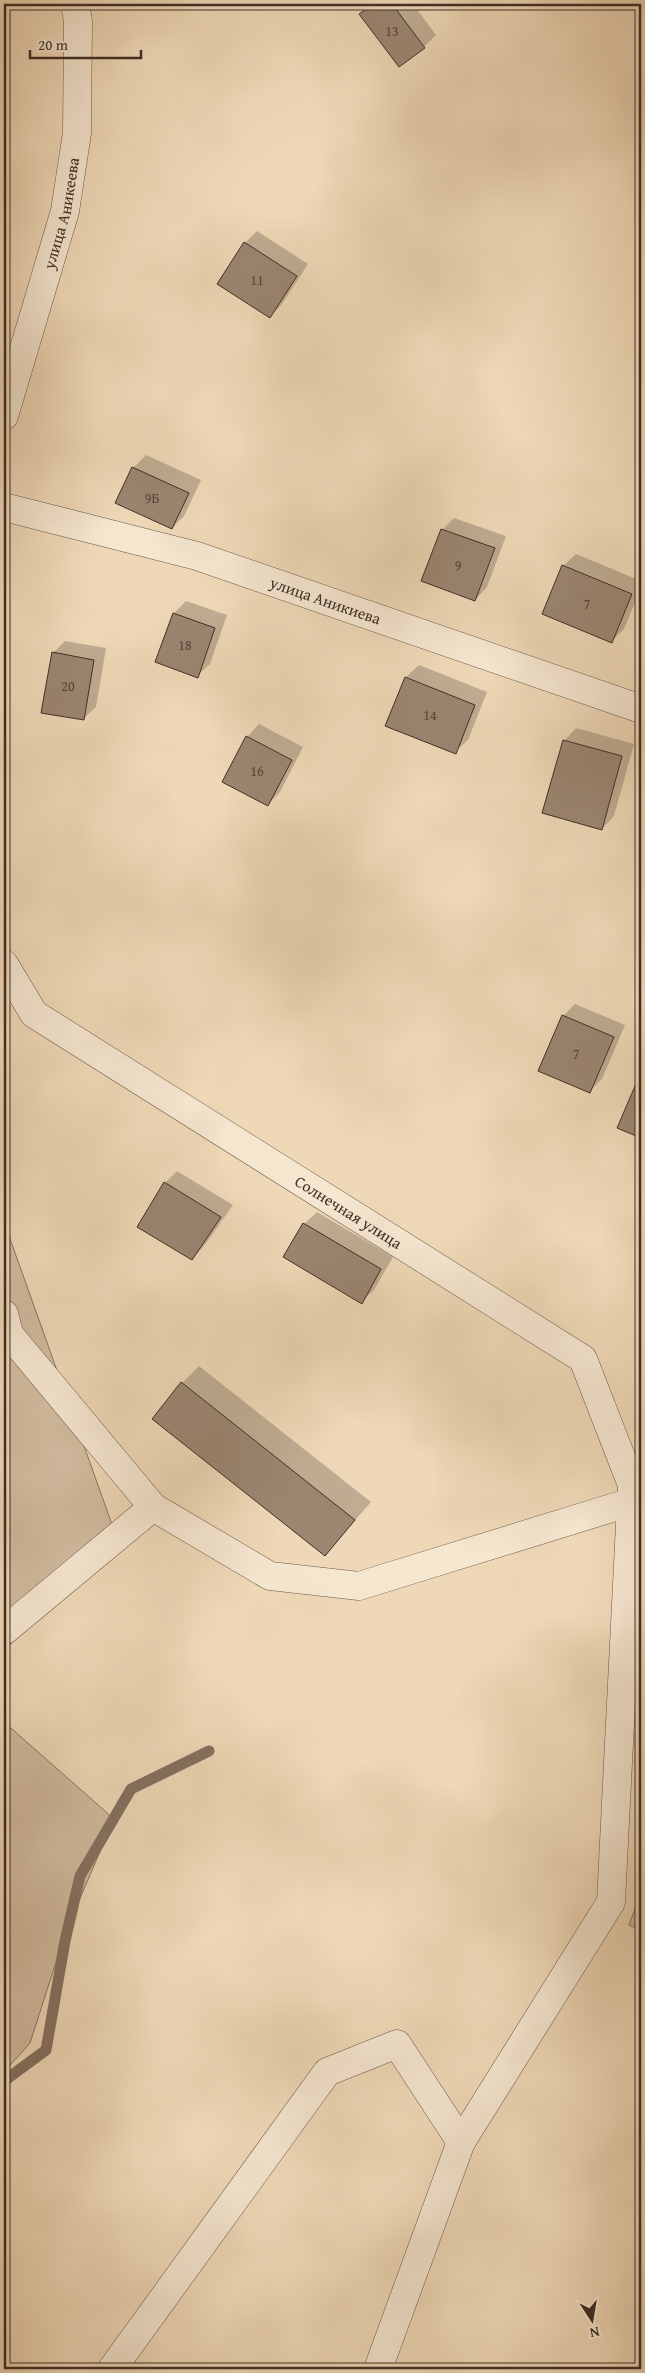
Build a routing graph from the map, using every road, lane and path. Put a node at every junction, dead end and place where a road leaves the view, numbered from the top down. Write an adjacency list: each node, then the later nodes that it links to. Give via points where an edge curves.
1 (75, 4): 2 (street, улица Аникеева, via 78,21 77,133 65,211)
2 (4, 415)
3 (4, 507): 4 (street, улица Аникиева, via 196,556)
4 (641, 709)
5 (4, 964): 7 (street, Солнечная улица, via 34,1014 583,1358 632,1485)
6 (4, 1314): 8 (street, via 9,1334)
7 (631, 1502): 8 (street, via 359,1586 270,1576); 10 (street, Солнечная улица, via 611,1902)
8 (153, 1507): 9 (street)
9 (4, 1631)
10 (461, 2142): 11 (street, via 397,2044 327,2072); 12 (street)
11 (112, 2369)
12 (378, 2369)

